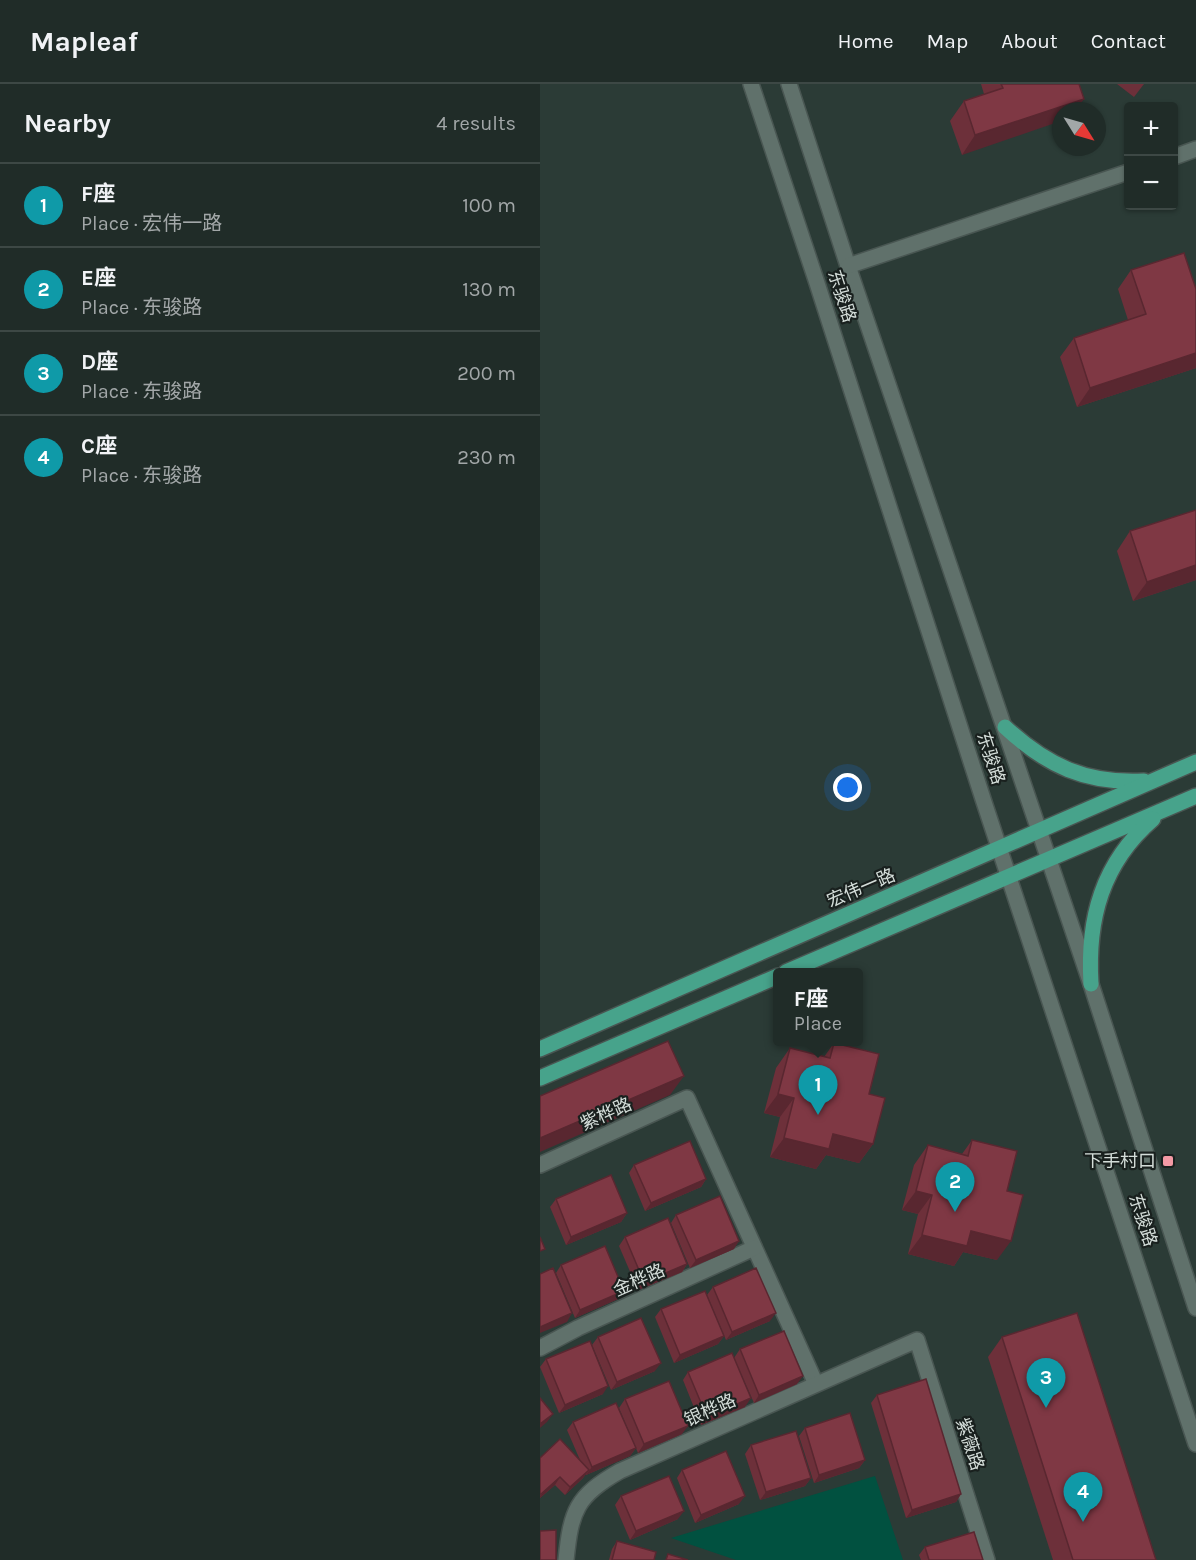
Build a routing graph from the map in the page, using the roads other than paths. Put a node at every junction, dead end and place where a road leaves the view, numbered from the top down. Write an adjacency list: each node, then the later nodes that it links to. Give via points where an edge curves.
1 (751, 84): 13 (street, 东骏路)
2 (789, 84): 6 (street, 东骏路)
3 (1196, 149): 4 (street)
4 (1176, 156)
5 (1124, 173): 6 (street)
6 (848, 266): 7 (street, 东骏路)
7 (1005, 727): 9 (main road, via 1025,746 1072,772 1125,782); 12 (street, 东骏路)
8 (1196, 762): 9 (main road, 宏伟一路)
9 (1153, 780): 12 (main road, 宏伟一路)
10 (1196, 796): 11 (main road)
11 (1165, 809): 14 (main road); 18 (main road, via 1125,850 1098,900 1089,956)
12 (1039, 830): 13 (main road, 宏伟一路); 14 (street, 东骏路)
13 (1000, 848): 15 (street, 东骏路); 19 (main road, 宏伟一路)
14 (1049, 859): 15 (main road); 18 (street, 东骏路)
15 (1009, 876): 16 (main road); 27 (street, 东骏路)
16 (795, 968)
17 (773, 978): 20 (main road)
18 (1091, 984): 23 (street, 东骏路)
19 (540, 1048)
20 (540, 1078)
21 (540, 1166): 22 (street, 紫桦路, via 687,1098)
22 (754, 1248): 25 (street, 金桦路); 26 (street)
23 (1196, 1308)
24 (917, 1340): 26 (street, 银桦路); 29 (street, 紫薇路)
25 (540, 1348)
26 (816, 1384): 28 (street, 银桦路, via 597,1484 580,1503 570,1527)
27 (1196, 1444)
28 (566, 1560)
29 (987, 1560)

